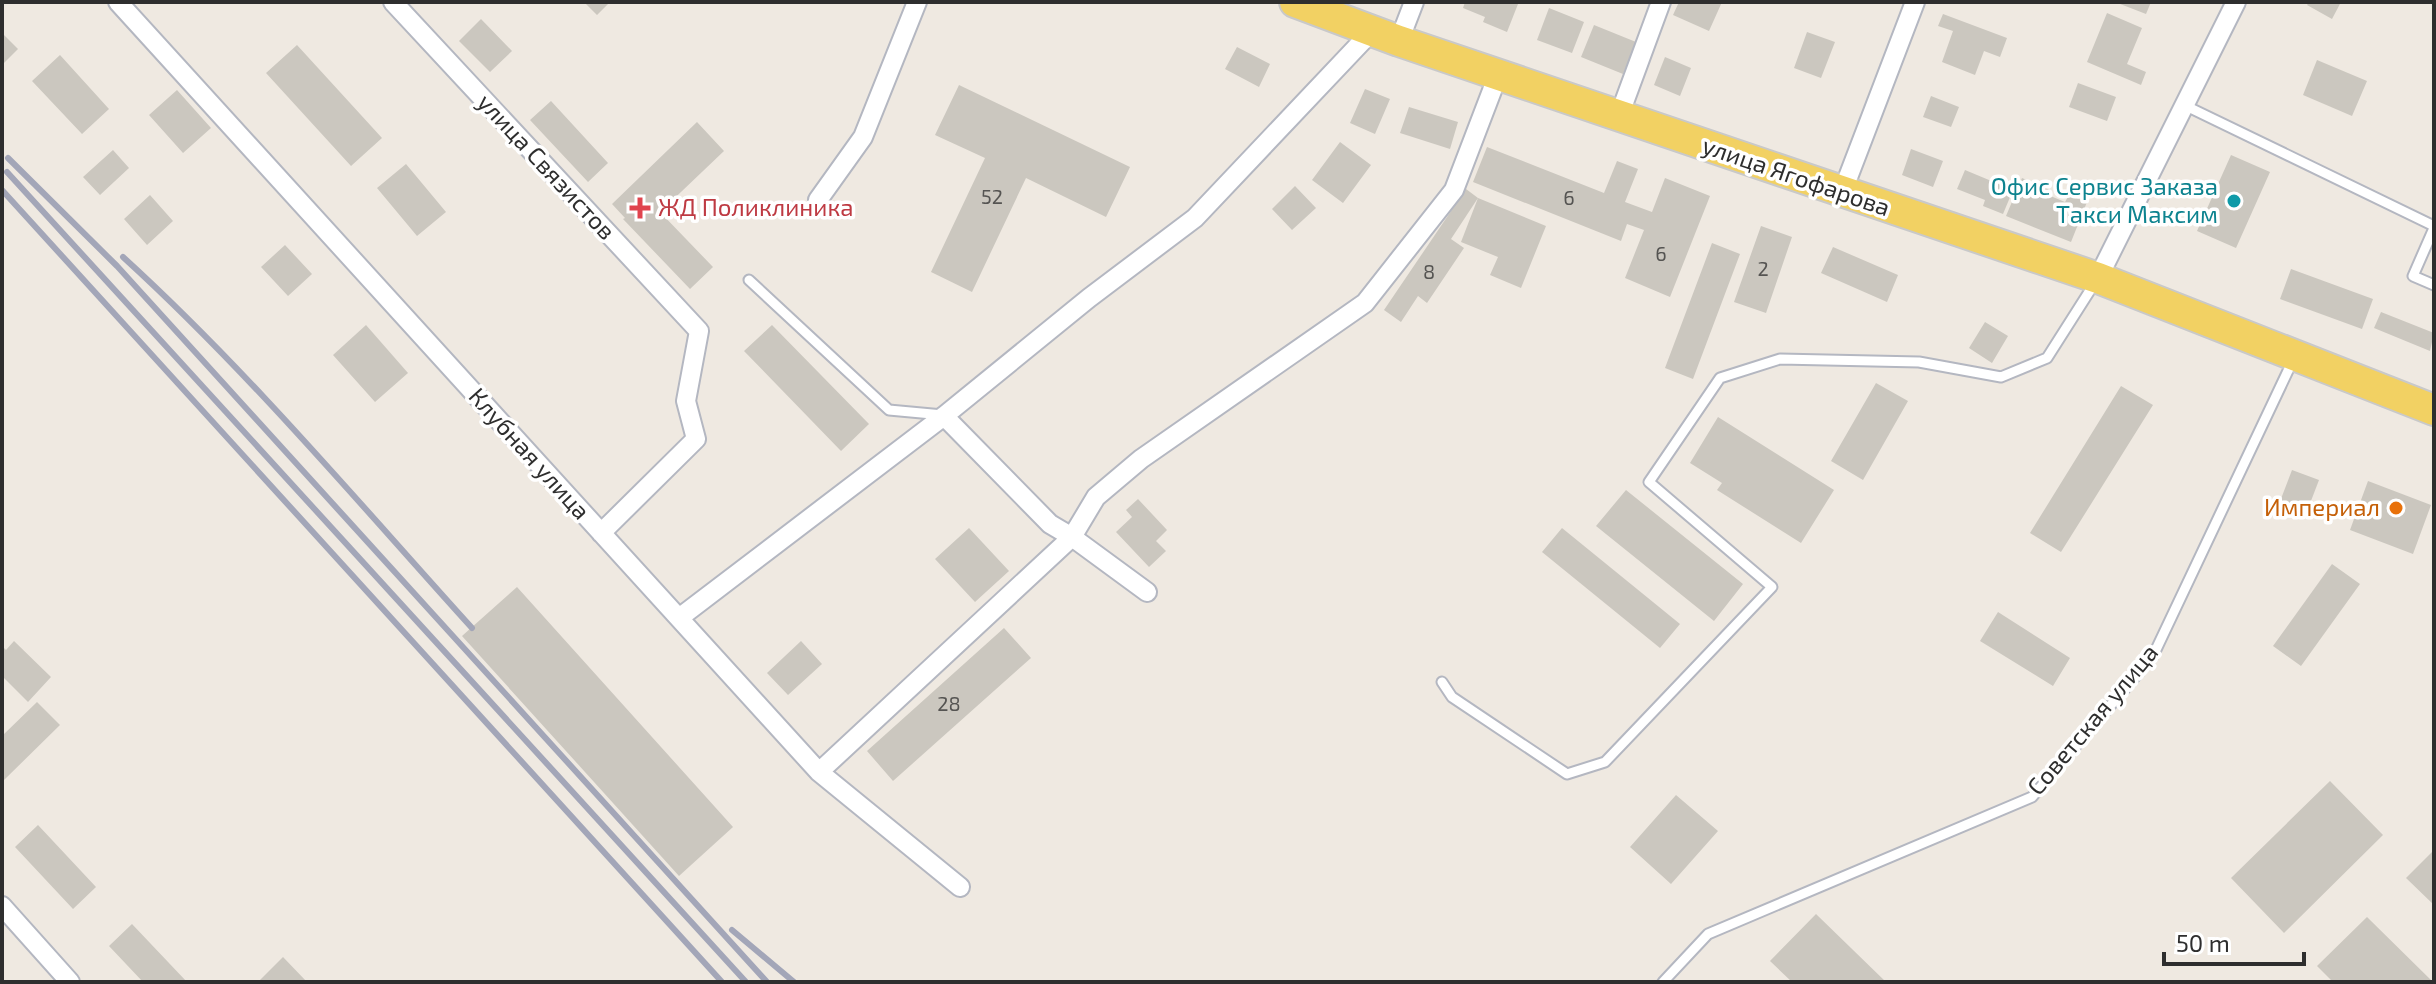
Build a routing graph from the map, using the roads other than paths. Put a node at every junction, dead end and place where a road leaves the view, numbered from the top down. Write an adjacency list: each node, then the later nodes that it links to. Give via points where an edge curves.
1 (118, 2): 22 (street, Клубная улица)
2 (393, 2): 22 (street, улица Связистов, via 699,331 686,401 696,439)
3 (917, 2): 14 (street, via 863,137)
4 (1295, 2): 9 (main road, улица Ягофарова)
5 (1414, 2): 9 (street)
6 (1661, 2): 12 (street)
7 (1915, 2): 13 (street)
8 (2236, 2): 11 (street)
9 (1385, 36): 10 (main road, улица Ягофарова); 21 (street, via 1195,218)
10 (1498, 75): 12 (main road, улица Ягофарова); 23 (street, via 1454,190 1365,303 1141,459 1096,497)
11 (2184, 105): 15 (lane); 16 (street)
12 (1619, 116): 13 (main road, улица Ягофарова)
13 (1842, 193): 16 (main road, улица Ягофарова)
14 (818, 200)
15 (2434, 227): 18 (lane, via 2413,276)
16 (2098, 278): 19 (main road, улица Ягофарова); 26 (lane, via 2047,358 2001,377 1919,362 1780,359 1720,378 1649,482 1772,587 1605,762 1567,774 1452,697)
17 (749, 280): 21 (lane, via 889,410)
18 (2434, 285)
19 (2296, 355): 20 (main road, улица Ягофарова); 31 (lane, Советская улица, via 2153,656 2032,797 1708,934)
20 (2434, 410)
21 (944, 416): 23 (street, via 1050,524); 25 (street)
22 (601, 533): 25 (street, Клубная улица)
23 (1072, 537): 24 (street); 27 (street)
24 (1147, 592)
25 (679, 618): 27 (street, Клубная улица)
26 (1442, 682)
27 (819, 772): 28 (street, Клубная улица)
28 (960, 887)
29 (2, 906): 30 (street)
30 (70, 982)
31 (1663, 982)

